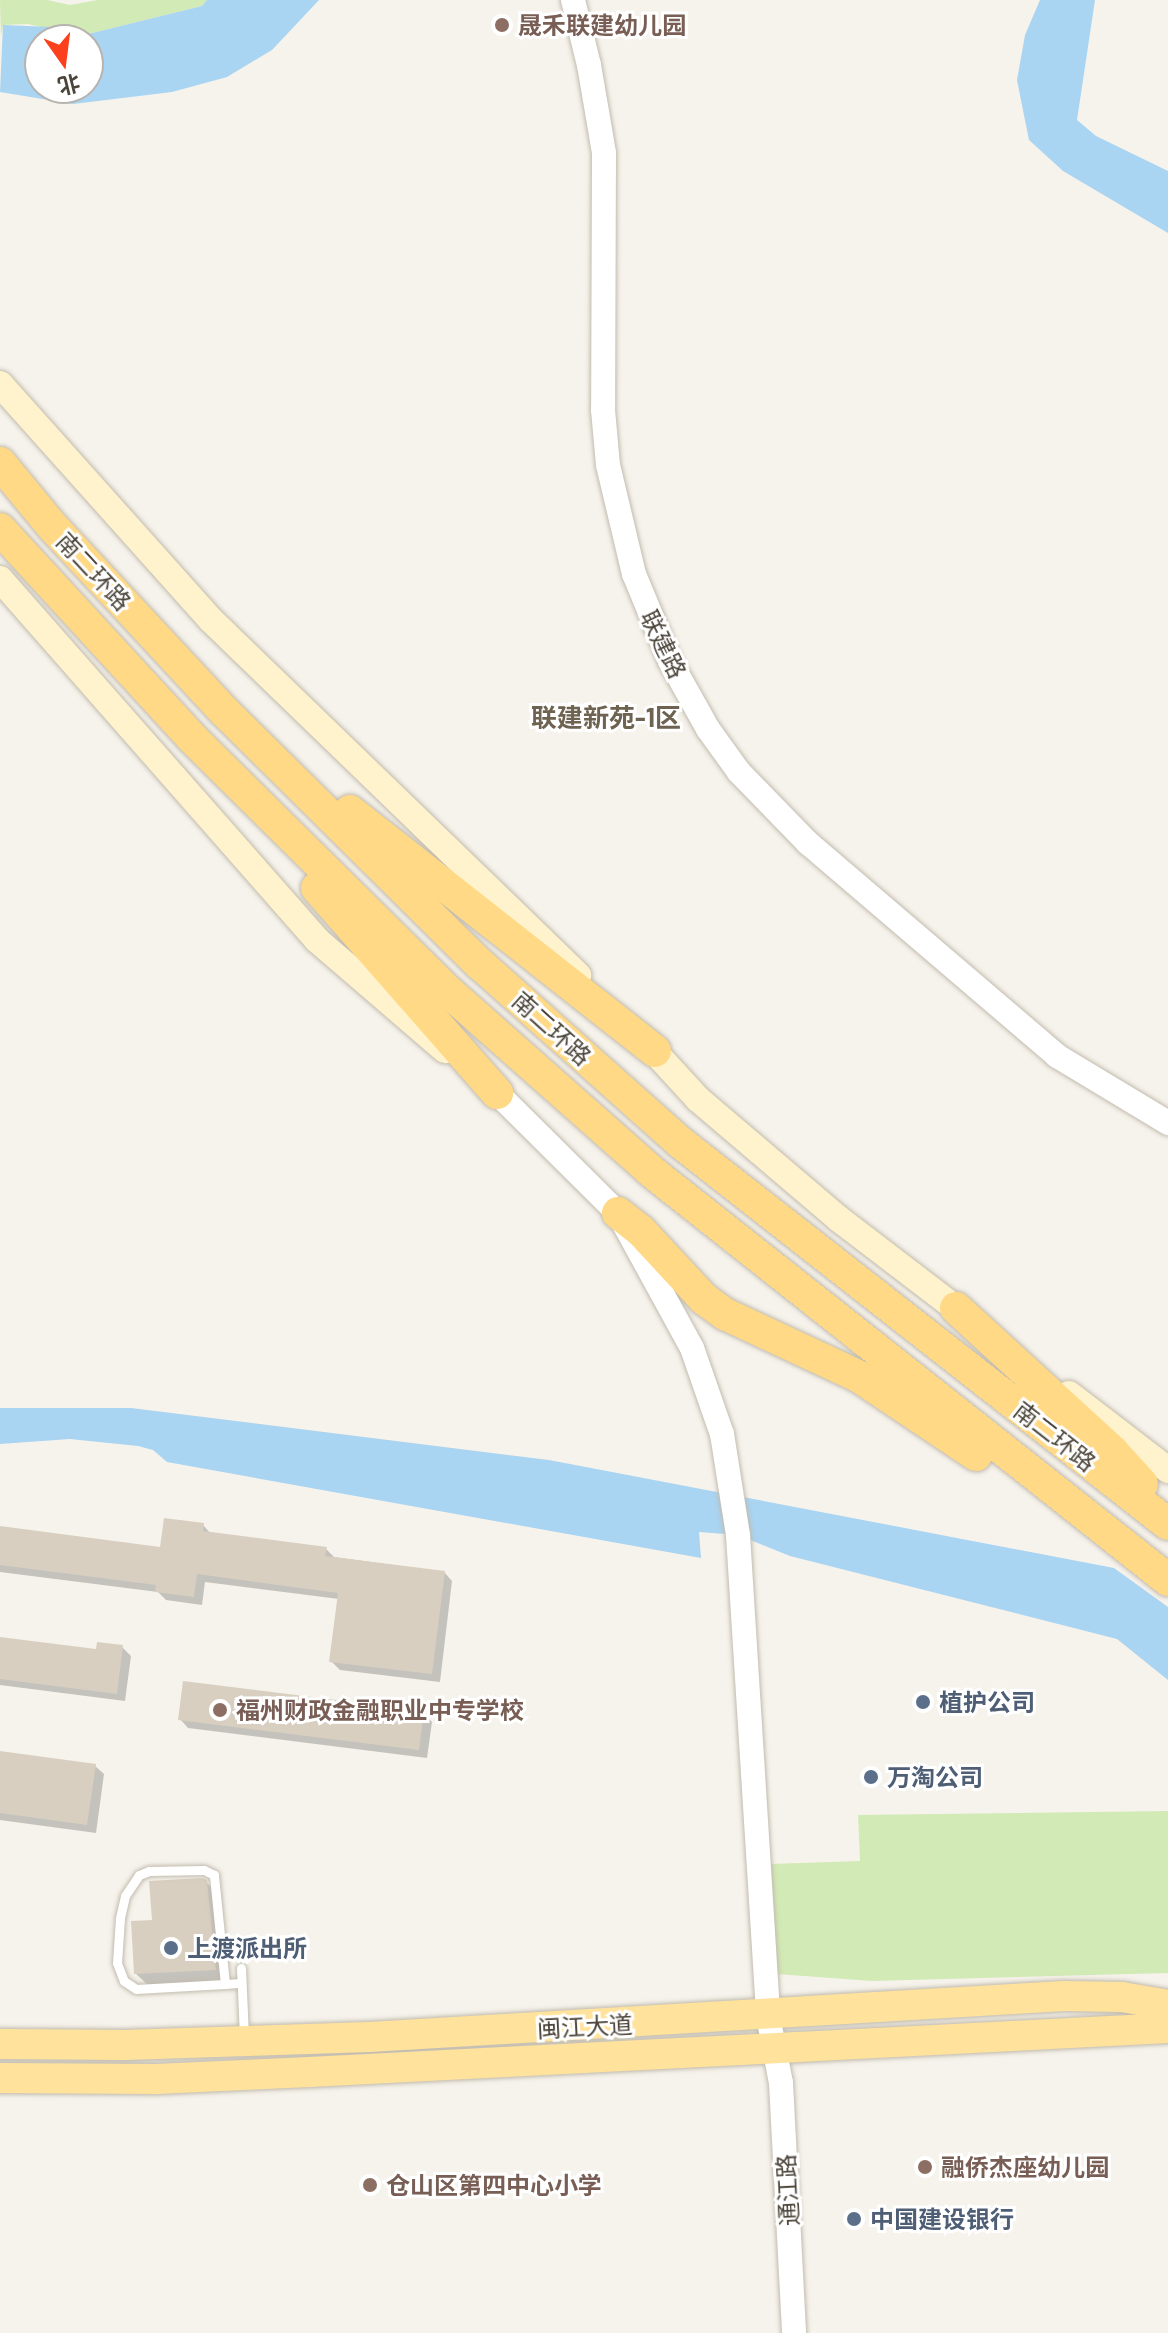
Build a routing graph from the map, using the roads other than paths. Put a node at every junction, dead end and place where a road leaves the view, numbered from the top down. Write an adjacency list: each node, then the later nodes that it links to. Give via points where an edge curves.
1 (573, 0): 10 (street, 联建路, via 604,153 603,410 608,465 634,574 670,661 739,772 808,843 1057,1056)
2 (0, 384): 8 (main road, via 211,620)
3 (0, 463): 6 (highway, 南二环路)
4 (0, 529): 7 (highway, 南二环路)
5 (0, 579): 9 (main road, via 317,940)
6 (225, 712): 8 (highway); 15 (highway, 南二环路, via 480,964 681,1143)
7 (192, 738): 9 (highway); 16 (highway, 南二环路, via 450,993 652,1172)
8 (655, 1051): 12 (main road, via 710,1109 839,1219)
9 (497, 1093): 11 (street, 通江路)
10 (1168, 1123)
11 (618, 1213): 16 (highway, via 725,1314 858,1376 1014,1483); 21 (street, 通江路, via 692,1348 722,1434 734,1495)
12 (956, 1308): 13 (main road); 14 (highway, via 1113,1452)
13 (1168, 1470)
14 (1168, 1514)
15 (1168, 1524)
16 (1168, 1579)
17 (241, 1968): 18 (lane)
18 (241, 1983): 19 (lane); 23 (lane)
19 (225, 1984): 19 (lane, via 214,1875 204,1870 139,1875 125,1896 120,1918 117,1963 124,1981 136,1989)
20 (1168, 2005): 21 (main road, 闽江大道, via 1122,1997 1064,1996)
21 (768, 2016): 23 (main road, 闽江大道); 25 (street, 通江路)
22 (1168, 2028): 25 (main road, 闽江大道)
23 (244, 2041): 24 (main road, 闽江大道)
24 (0, 2044)
25 (776, 2048): 26 (main road, 闽江大道, via 156,2079); 27 (street, 通江路)
26 (0, 2078)
27 (794, 2333)

